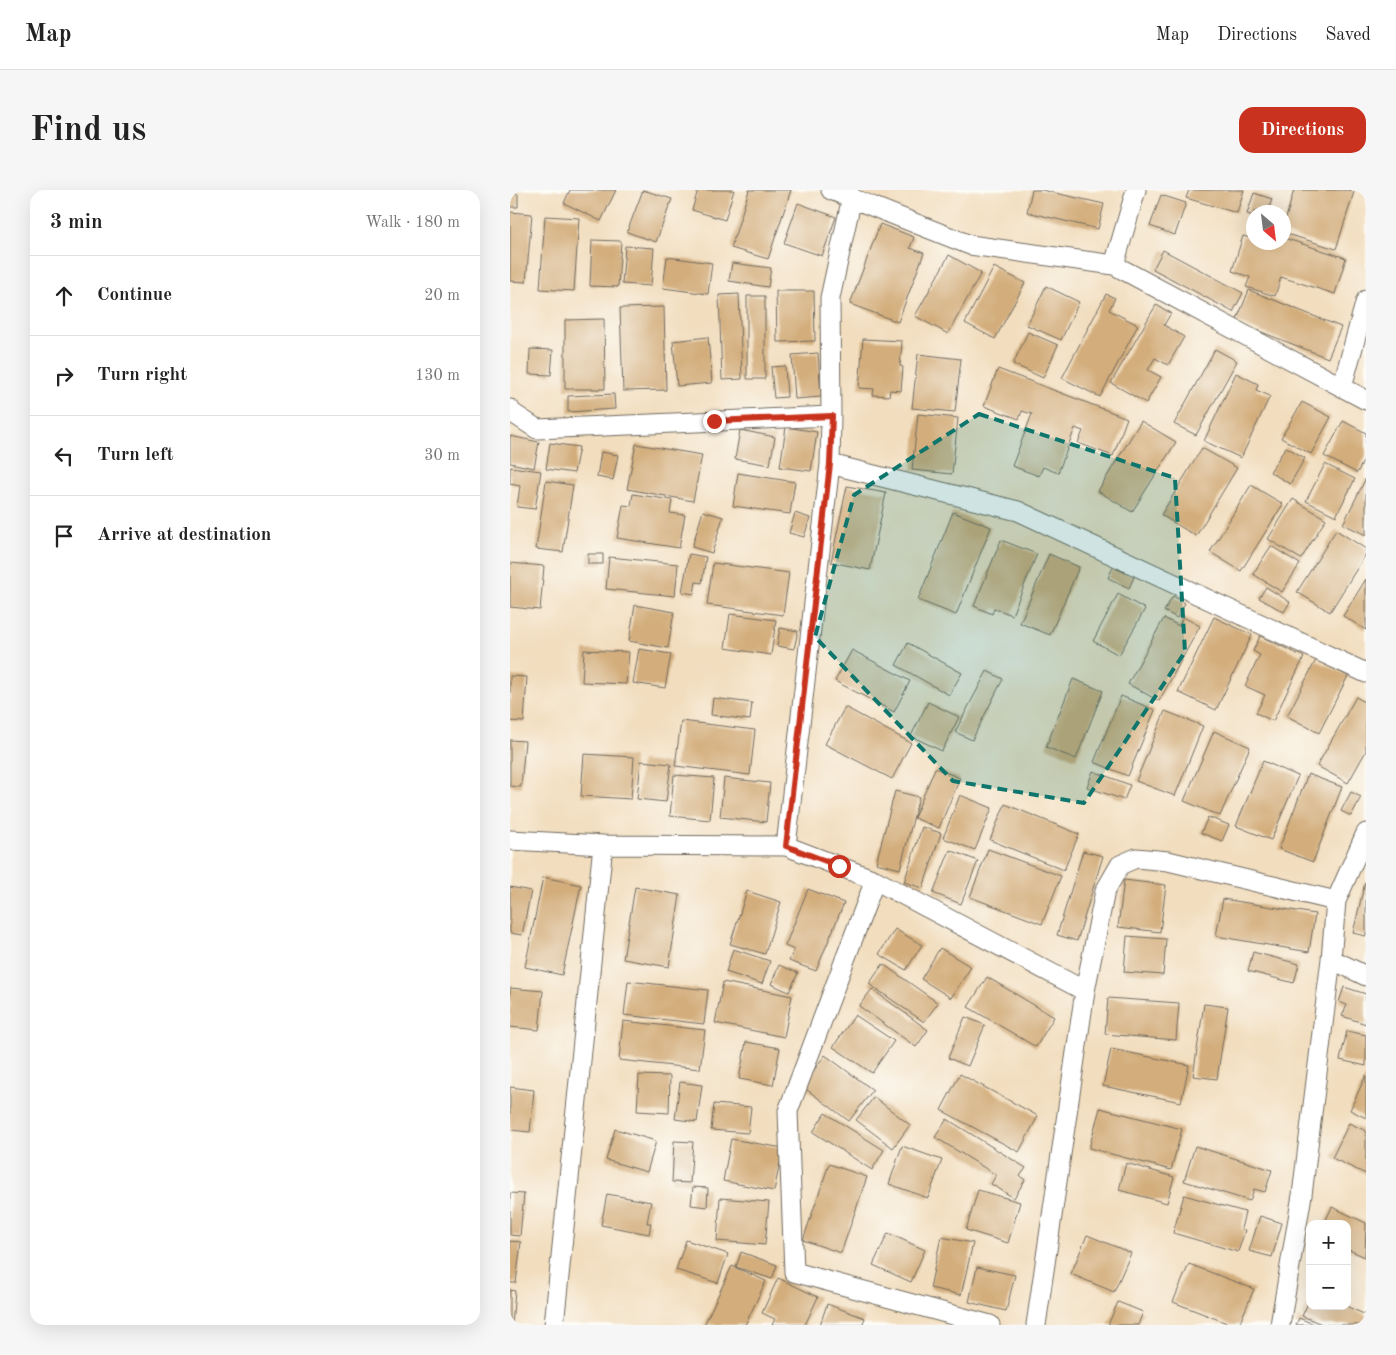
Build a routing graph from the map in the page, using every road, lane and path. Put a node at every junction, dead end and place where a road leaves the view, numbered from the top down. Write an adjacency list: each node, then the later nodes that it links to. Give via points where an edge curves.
1 (831, 190): 3 (street)
2 (1136, 190): 4 (street)
3 (852, 197): 4 (street, via 970,245); 9 (street, via 830,298)
4 (1114, 265): 6 (street)
5 (1366, 300): 6 (street)
6 (1342, 387): 7 (street)
7 (1366, 400)
8 (510, 409): 9 (street, via 537,429)
9 (832, 416): 10 (street)
10 (830, 464): 11 (street, via 1018,511); 15 (street)
11 (1366, 673)
12 (1366, 834): 17 (street)
13 (510, 840): 14 (street)
14 (603, 845): 15 (street); 21 (street)
15 (786, 846): 16 (street)
16 (875, 880): 20 (street); 22 (street, via 788,1111 794,1272)
17 (1336, 901): 18 (street); 20 (street, via 1168,861 1136,858 1120,865 1105,891)
18 (1331, 959): 19 (street); 24 (street, via 1302,1195)
19 (1366, 976)
20 (1085, 991): 23 (street)
21 (554, 1325)
22 (990, 1325)
23 (1036, 1325)
24 (1280, 1325)

